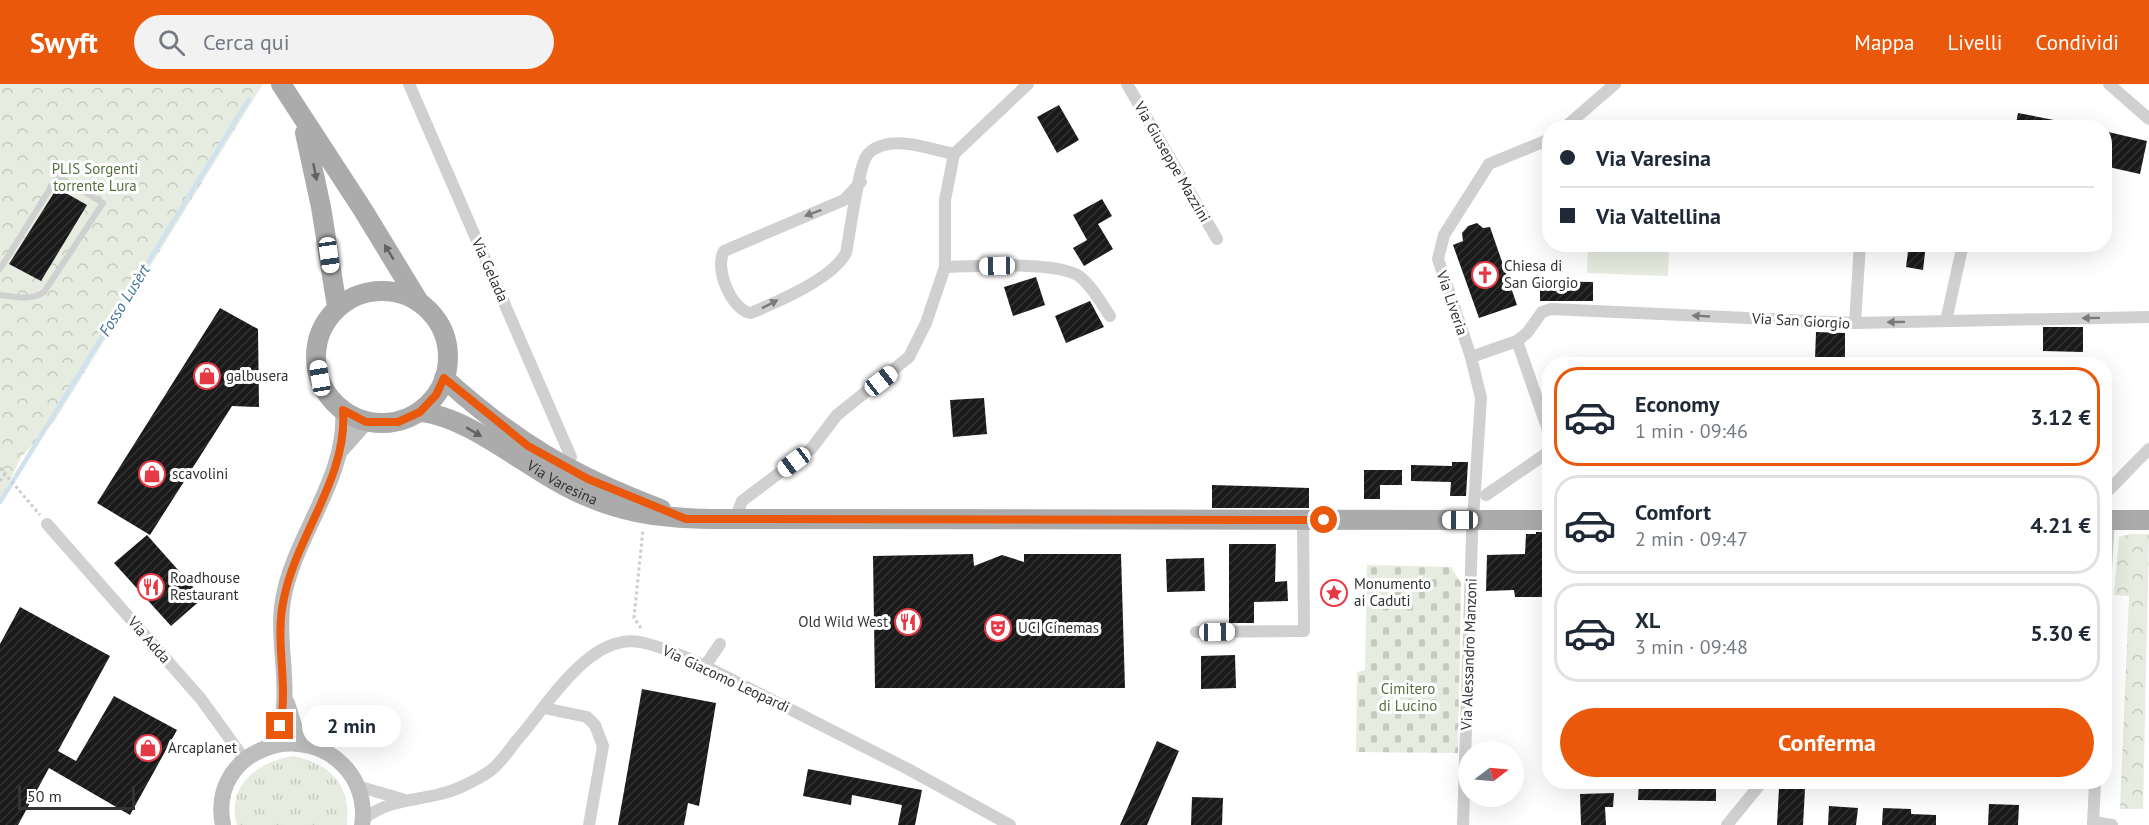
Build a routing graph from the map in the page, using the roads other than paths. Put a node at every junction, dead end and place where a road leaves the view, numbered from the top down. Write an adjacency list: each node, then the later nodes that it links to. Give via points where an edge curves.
1 (281, 84): 7 (main road)
2 (409, 84): 35 (street, Via Gelada)
3 (1028, 84): 11 (street)
4 (1127, 84): 13 (street, Via Giuseppe Mazzini)
5 (1615, 84): 9 (street)
6 (2109, 84): 8 (street)
7 (301, 116): 19 (main road, one-way to 7); 20 (main road, one-way to 20, via 314,166)
8 (2149, 119)
9 (1573, 120)
10 (1542, 142): 26 (street, Via Liveria, via 1489,164 1442,241 1440,272)
11 (954, 154): 12 (street, via 899,144 882,145 865,158); 16 (street, via 945,200)
12 (861, 182): 12 (street, one-way to 12, via 844,200 724,251 719,267 742,312 752,313 841,263)
13 (1217, 239)
14 (1859, 252): 24 (street)
15 (1962, 252): 23 (street)
16 (945, 267): 21 (street, via 1065,271 1078,276); 39 (street, via 926,324 909,357 837,415 811,449 742,501)
17 (0, 269): 18 (lane, via 58,176 103,203 44,292 24,298)
18 (0, 296)
19 (419, 302): 20 (main road, via 389,290 357,295); 27 (main road, via 443,334 448,352)
20 (337, 308): 28 (main road, via 323,325 315,351 320,378)
21 (1110, 316)
22 (2149, 317): 23 (street, Via San Giorgio, one-way to 23)
23 (1946, 321): 24 (street, Via San Giorgio, one-way to 24)
24 (1855, 323): 25 (street, Via San Giorgio, one-way to 25, via 1551,309 1542,312)
25 (1517, 341): 26 (street, Via San Giorgio); 30 (street)
26 (1471, 357): 42 (street, Via Liveria, via 1481,398)
27 (444, 378): 29 (main road, via 436,395); 38 (main road, Via Varesina, via 528,446 588,479)
28 (343, 410): 31 (main road); 32 (street)
29 (420, 412): 31 (main road, via 398,422); 38 (main road, Via Varesina, one-way to 38, via 449,418 592,499 644,515)
30 (1542, 413)
31 (366, 422): 32 (street)
32 (341, 449): 49 (street, via 283,600 280,640)
33 (2149, 449): 36 (street)
34 (1542, 456): 37 (street)
35 (571, 457)
36 (2112, 487)
37 (1486, 495)
38 (686, 519): 39 (main road)
39 (735, 519): 41 (main road)
40 (1542, 519): 42 (main road)
41 (1303, 520): 42 (main road); 46 (street, via 1304,631)
42 (1473, 520): 63 (street, Via Alessandro Manzoni)
43 (2112, 520): 44 (main road)
44 (2149, 520)
45 (47, 524): 53 (street, Via Adda, via 201,699)
46 (1196, 632)
47 (720, 644): 48 (street)
48 (705, 666): 50 (street, Via Giacomo Leopardi, via 672,651 629,642 600,649); 62 (street, Via Giacomo Leopardi)
49 (285, 696): 51 (street, via 298,738); 52 (street)
50 (544, 708): 57 (street, Via Giacomo Leopardi, via 491,771 442,794); 61 (street, via 587,717 601,736 603,746)
51 (304, 743): 52 (street); 54 (street, via 332,754 345,765)
52 (273, 745): 53 (street)
53 (245, 760): 60 (street, via 226,787)
54 (357, 786): 57 (street, Via Giacomo Leopardi); 58 (street, via 362,800)
55 (1756, 789): 64 (street)
56 (2095, 789): 59 (street)
57 (404, 799): 58 (street, Via Giacomo Leopardi, via 385,805)
58 (362, 822)
59 (2093, 823): 65 (street)
60 (223, 825)
61 (589, 825)
62 (1010, 825)
63 (1463, 825)
64 (1727, 825)
65 (2112, 825)

